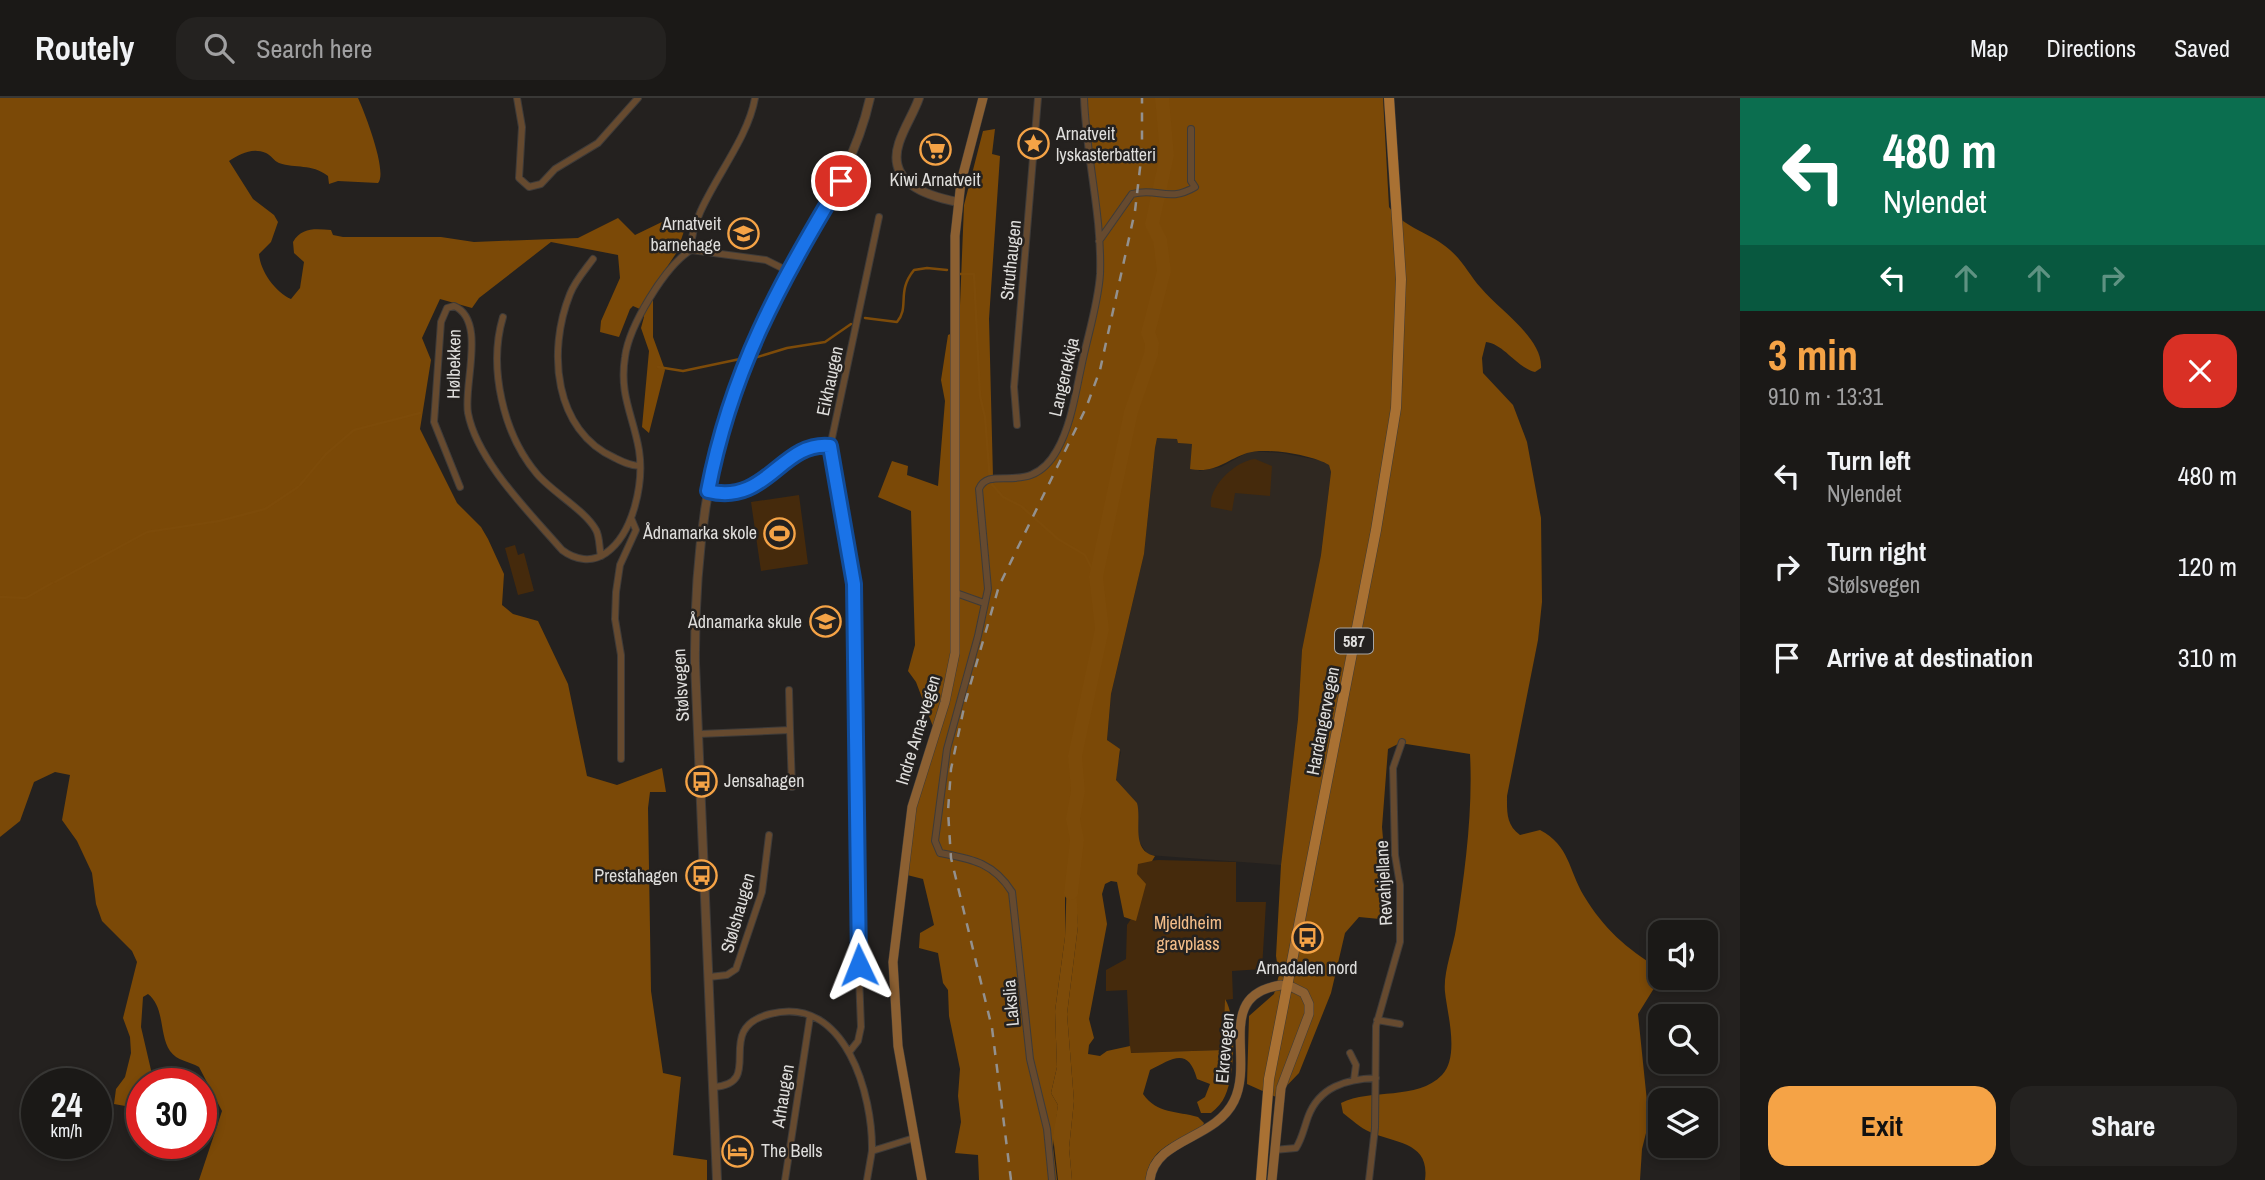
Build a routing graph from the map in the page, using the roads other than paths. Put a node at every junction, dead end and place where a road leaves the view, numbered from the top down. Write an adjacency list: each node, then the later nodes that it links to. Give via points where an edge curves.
1 (517, 98): 2 (street, via 522,127 519,178 529,187 541,184 565,162 598,143)
2 (638, 98)
3 (755, 98): 14 (street, via 740,143 693,228)
4 (870, 98): 16 (street, Stølsvegen, via 846,172)
5 (919, 98): 11 (street, via 898,145 902,175 919,192)
6 (983, 98): 11 (main road, Indre Arna-vegen)
7 (1038, 98): 18 (street, Struthaugen, via 1014,387)
8 (1084, 98): 13 (street, Langerekkja)
9 (1389, 98): 54 (main road, Hardangervegen / 587, via 1401,279 1395,418 1269,1079)
10 (1191, 129): 13 (street, via 1191,181 1195,187 1175,196 1138,192 1128,197)
11 (958, 202): 25 (main road, Indre Arna-vegen, via 954,275)
12 (879, 217): 19 (street, Eikhaugen)
13 (1099, 241): 26 (street, Langerekkja, via 1097,292 1062,442 1042,470 1031,477 993,477 980,485 988,571)
14 (691, 250): 16 (street, via 766,260); 20 (street, via 668,271 627,345 622,384)
15 (593, 259): 20 (street, via 567,303 558,351 562,390 573,422 589,443)
16 (788, 271): 22 (street, Stølsvegen, via 741,372)
17 (503, 317): 24 (street, via 498,366 511,429 538,475 594,527)
18 (1017, 425)
19 (830, 446): 22 (street, via 804,449 750,488); 40 (street, Eikhaugen, via 855,593 861,1027)
20 (640, 466): 23 (street)
21 (460, 487): 24 (street, Hølbekken, via 433,415 442,316 454,306 462,310 470,328 468,412 486,455 562,550 580,559)
22 (708, 491): 29 (street, Stølsvegen, via 695,626)
23 (631, 517): 24 (street, via 615,545); 31 (street, via 636,530 620,565 615,610 621,655)
24 (601, 556)
25 (956, 593): 26 (street); 45 (main road, Indre Arna-vegen, via 952,672 912,807 893,954 896,1025)
26 (984, 603): 52 (street, Lakslia, via 943,770 935,841 937,851 974,859 996,874 1014,900 1030,1059 1045,1119)
27 (789, 690): 28 (street)
28 (790, 730): 29 (street); 32 (street)
29 (699, 734): 34 (street, Stølsvegen)
30 (1402, 742): 38 (street, Revahjellane, via 1393,768 1400,942)
31 (621, 760)
32 (792, 788)
33 (769, 835): 34 (street, Stølshaugen, via 762,892 740,958 733,973)
34 (709, 977): 44 (street, Stølsvegen)
35 (1281, 985): 53 (main road, Ekrevegen, via 1254,996 1243,1009 1241,1074 1232,1104 1217,1123 1161,1156)
36 (1292, 987): 46 (main road, via 1304,993 1310,1009 1281,1088)
37 (810, 1017): 40 (street); 44 (street, via 774,1013 751,1023 740,1038 737,1079 731,1085); 49 (street, Arhaugen)
38 (1377, 1020): 39 (street); 42 (street, Revahjellane)
39 (1400, 1024)
40 (850, 1051): 47 (street, via 870,1109)
41 (1349, 1053): 43 (street, via 1356,1065)
42 (1376, 1078): 43 (street); 56 (street, Revahjellane)
43 (1354, 1080): 46 (street, via 1332,1087 1319,1098 1296,1149)
44 (713, 1087): 48 (street, Stølsvegen)
45 (914, 1138): 47 (street); 51 (main road, Indre Arna-vegen)
46 (1274, 1150): 55 (main road)
47 (872, 1151): 50 (street)
48 (717, 1180)
49 (785, 1180)
50 (867, 1180)
51 (922, 1180)
52 (1052, 1180)
53 (1150, 1180)
54 (1261, 1180)
55 (1272, 1180)
56 (1369, 1180)

